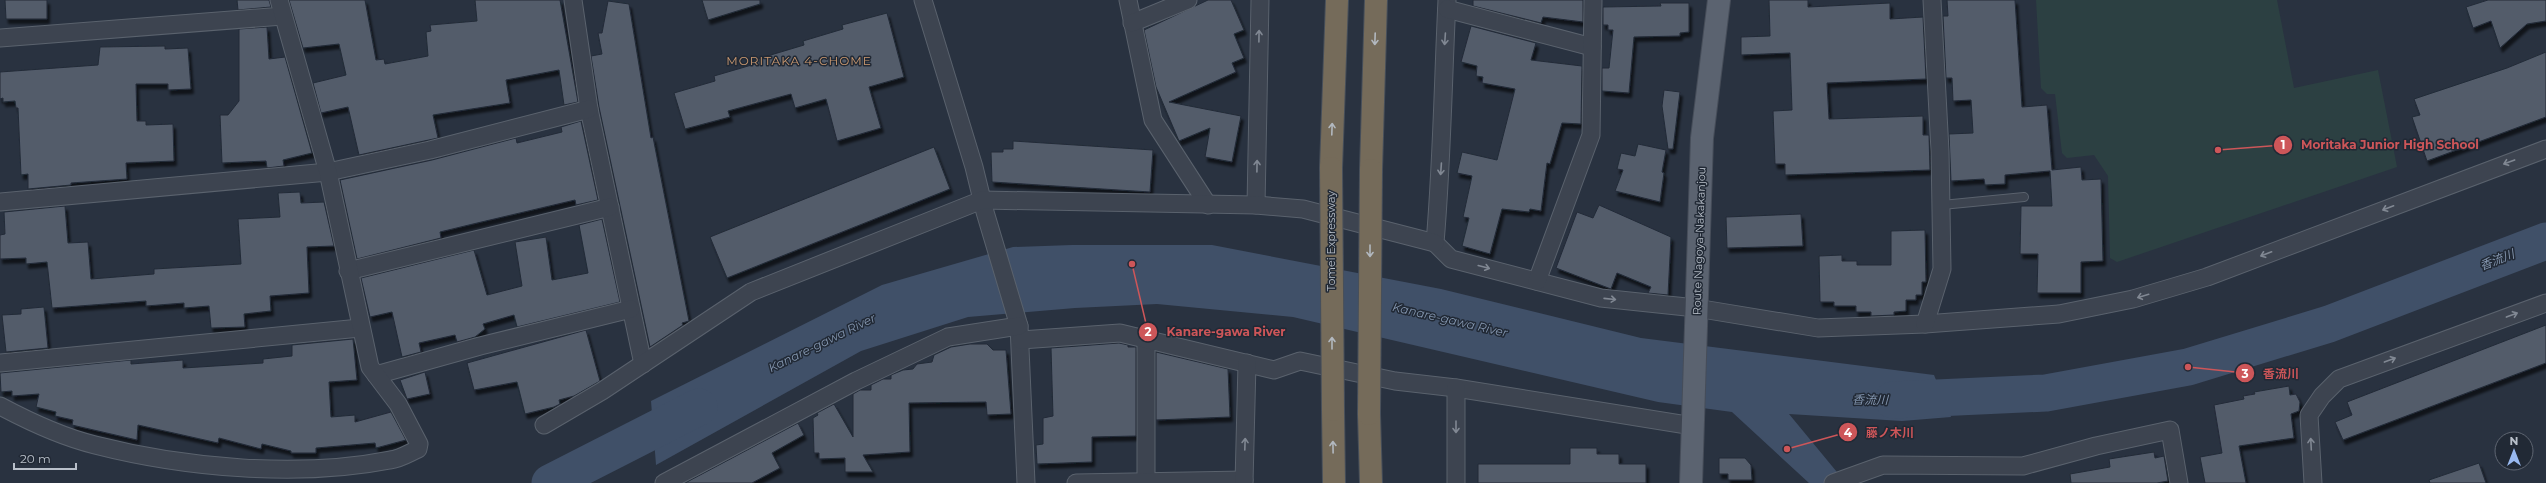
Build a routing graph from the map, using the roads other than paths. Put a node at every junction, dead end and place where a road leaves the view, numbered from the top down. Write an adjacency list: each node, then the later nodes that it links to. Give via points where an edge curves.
1 (573, 0): 16 (street)
2 (923, 0): 24 (street)
3 (1128, 0): 13 (street)
4 (1188, 0): 13 (street)
5 (1260, 0): 22 (street, one-way to 5)
6 (1337, 0): 50 (highway, Tomei Expressway, one-way to 6, bridge, via 1331,168)
7 (1376, 0): 51 (highway, one-way to 51, bridge, via 1371,170)
8 (1593, 0): 15 (street)
9 (1719, 0): 31 (main road, Route Nagoya-Nakakanjou, via 1702,138)
10 (1932, 0): 23 (street)
11 (1447, 4): 15 (street); 26 (street, one-way to 26, via 1442,165)
12 (281, 8): 14 (street); 18 (street)
13 (1132, 23): 21 (street, via 1153,120)
14 (0, 38)
15 (1592, 47): 28 (street, via 1591,135)
16 (589, 109): 18 (street, via 430,150); 25 (street)
17 (2546, 148): 32 (street, one-way to 32, via 2207,277 2133,299 2059,314)
18 (328, 172): 20 (street); 27 (street)
19 (2024, 197): 23 (lane)
20 (0, 202)
21 (1208, 205): 22 (street); 24 (street)
22 (1256, 205): 26 (street, via 1303,209)
23 (1942, 205): 32 (street, via 1942,269)
24 (984, 206): 34 (street); 37 (street, via 751,292)
25 (610, 207): 27 (street); 30 (street)
26 (1435, 243): 28 (street, one-way to 28, via 1451,259)
27 (348, 272): 33 (street)
28 (1536, 281): 31 (street, one-way to 31, via 1601,298)
29 (2546, 303): 55 (street, one-way to 29, via 2309,415 2322,396 2339,379)
30 (631, 309): 37 (street); 39 (street, via 480,346)
31 (1696, 313): 32 (street, via 1818,328); 42 (main road, Route Nagoya-Nakakanjou)
32 (1925, 324)
33 (360, 328): 36 (street); 39 (street, via 370,367)
34 (1019, 328): 35 (street, via 1120,333); 47 (street, via 948,337 856,381); 48 (street)
35 (1146, 338): 38 (street); 46 (street)
36 (0, 363)
37 (643, 364): 43 (street)
38 (1247, 364): 40 (street, via 1274,370 1300,361 1395,381); 45 (street, one-way to 38)
39 (376, 376): 41 (street, via 398,404 419,444 418,449 392,460 296,470 178,462 94,445 38,426)
40 (1456, 388): 42 (street); 52 (street, one-way to 52)
41 (0, 406)
42 (1693, 420): 53 (main road, Route Nagoya-Nakakanjou)
43 (544, 425)
44 (1847, 480): 54 (street, via 1883,465 2023,466 2096,446 2170,430)
45 (1244, 481): 46 (street)
46 (1146, 482): 49 (street)
47 (664, 483)
48 (1026, 483)
49 (1076, 483)
50 (1334, 483)
51 (1371, 483)
52 (1456, 483)
53 (1692, 483)
54 (2180, 483)
55 (2313, 483)

